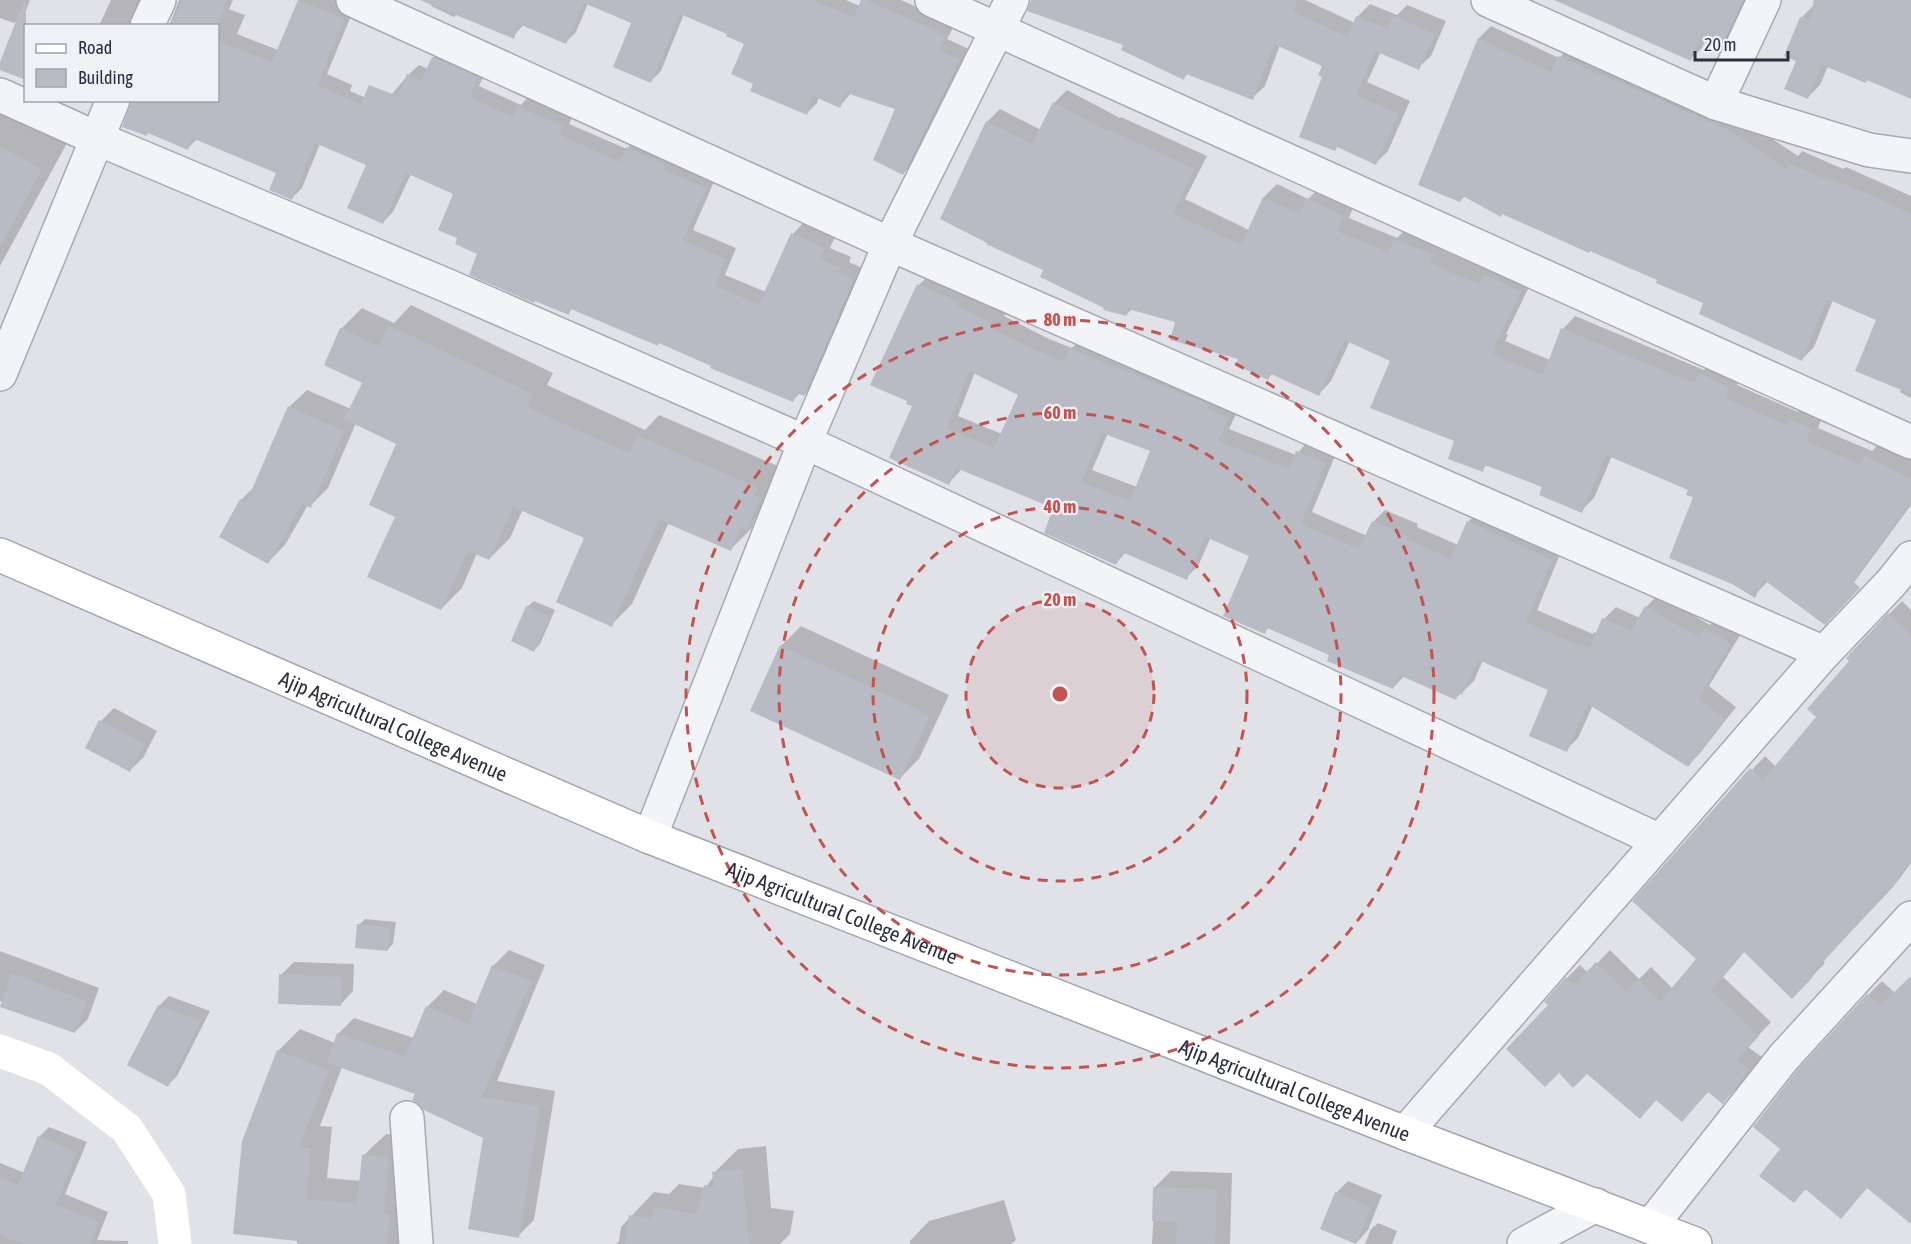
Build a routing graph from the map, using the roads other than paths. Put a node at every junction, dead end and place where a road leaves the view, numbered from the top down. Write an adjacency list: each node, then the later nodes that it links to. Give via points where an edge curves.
1 (159, 0): 8 (street)
2 (353, 0): 7 (street)
3 (932, 0): 9 (street)
4 (1012, 0): 9 (street)
5 (1764, 0): 12 (street)
6 (1502, 3): 12 (street)
7 (397, 9): 15 (street)
8 (148, 24)
9 (998, 30): 15 (street); 18 (street)
10 (0, 95): 13 (street)
11 (112, 102): 13 (street)
12 (1716, 103): 14 (street, via 1869,150)
13 (96, 138): 16 (street); 17 (street)
14 (1911, 156)
15 (890, 244): 17 (street); 21 (street)
16 (0, 374)
17 (805, 442): 22 (street); 23 (street)
18 (1911, 442)
19 (0, 555): 22 (main road, Ajip Agricultural College Avenue)
20 (1904, 580): 21 (street)
21 (1824, 654): 23 (street)
22 (650, 837): 27 (main road, Ajip Agricultural College Avenue)
23 (1660, 841): 27 (street)
24 (1911, 918): 29 (street, via 1784,1057)
25 (0, 1050): 30 (main road, via 49,1068 127,1129 169,1194)
26 (407, 1118): 31 (street)
27 (1405, 1133): 28 (main road, Ajip Agricultural College Avenue)
28 (1596, 1205): 29 (main road, Ajip Agricultural College Avenue); 32 (street)
29 (1650, 1227): 33 (main road, Ajip Agricultural College Avenue)
30 (175, 1244)
31 (416, 1244)
32 (1524, 1244)
33 (1695, 1244)

